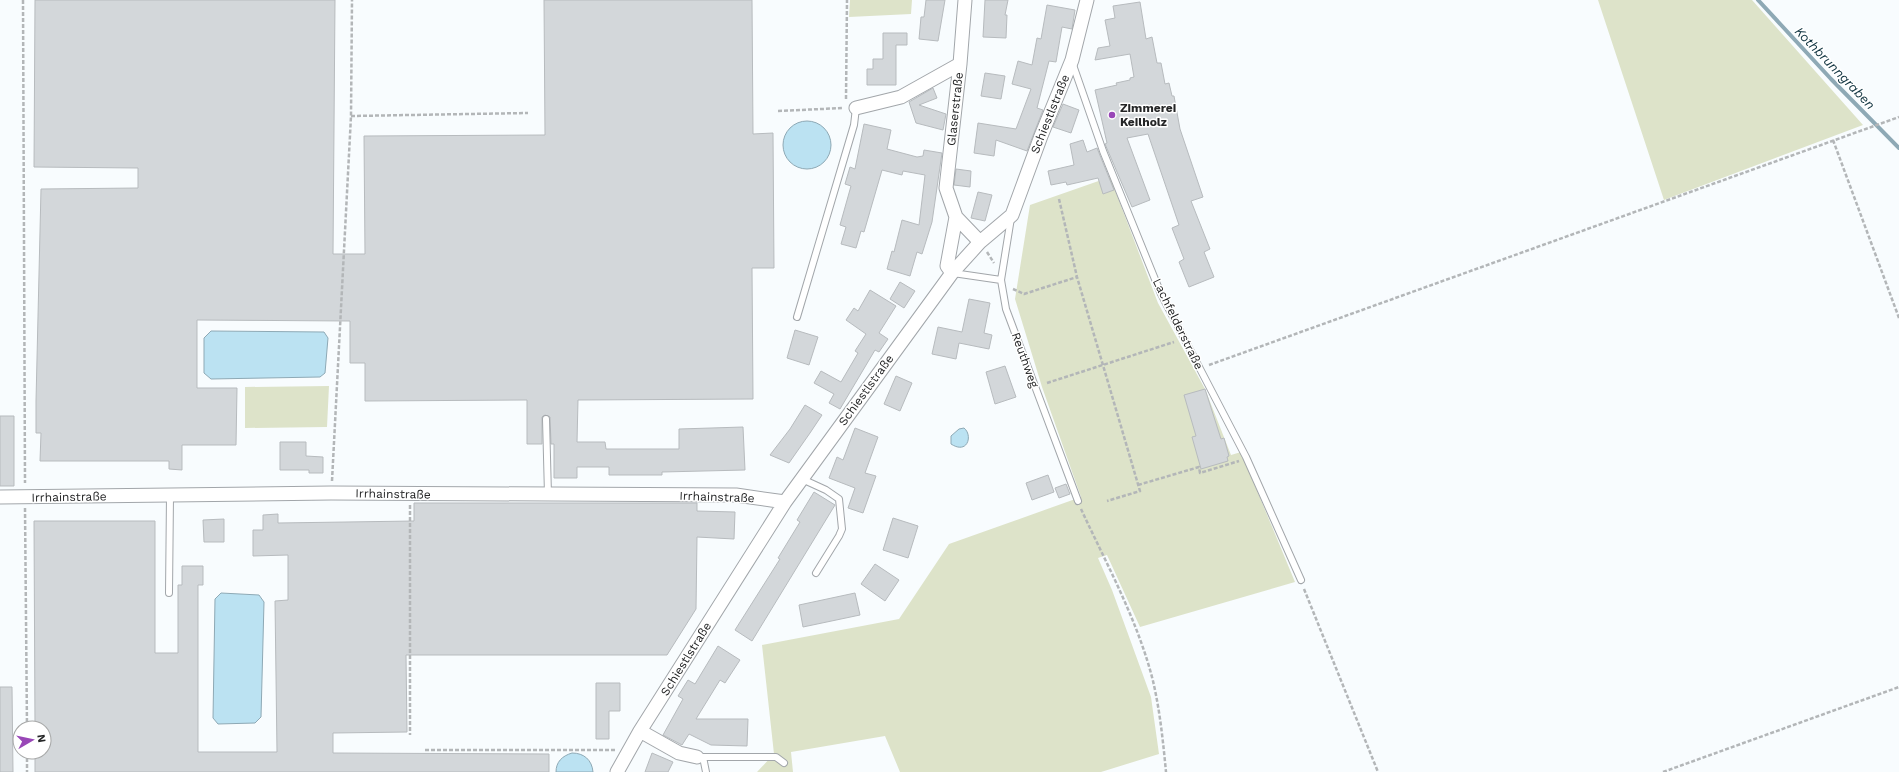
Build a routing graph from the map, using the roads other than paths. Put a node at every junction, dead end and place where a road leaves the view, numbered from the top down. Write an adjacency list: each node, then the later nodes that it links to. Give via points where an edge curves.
1 (965, 0): 4 (street, Glaserstraße)
2 (1087, 0): 3 (street, Schiestlstraße)
3 (1072, 60): 6 (street, Schiestlstraße); 20 (lane, Lachfelderstraße, via 1103,151 1161,294 1247,459)
4 (960, 64): 5 (street, via 901,97); 7 (street, Glaserstraße, via 946,188)
5 (851, 108): 11 (lane, via 852,131)
6 (1012, 215): 8 (street, Schiestlstraße); 10 (lane, Reuthweg)
7 (956, 217): 8 (street, Glaserstraße); 9 (street, Glaserstraße, via 947,266)
8 (980, 242): 9 (street, Schiestlstraße)
9 (952, 273): 10 (lane); 13 (street, Schiestlstraße)
10 (1000, 280): 17 (lane, Reuthweg, via 1006,309)
11 (797, 317)
12 (546, 419): 14 (lane)
13 (802, 479): 18 (street, Schiestlstraße); 19 (lane, via 839,499 842,529)
14 (548, 495): 15 (street, Irrhainstraße, via 331,493); 18 (street, Irrhainstraße, via 736,495)
15 (170, 496): 16 (street, Irrhainstraße); 21 (lane)
16 (0, 497)
17 (1078, 501)
18 (785, 502): 22 (street, Schiestlstraße)
19 (816, 573)
20 (1301, 580)
21 (169, 593)
22 (640, 731): 23 (street, via 679,753); 25 (street, Schiestlstraße)
23 (700, 757): 24 (lane, via 776,757); 26 (lane)
24 (784, 762)
25 (617, 772)
26 (706, 772)

